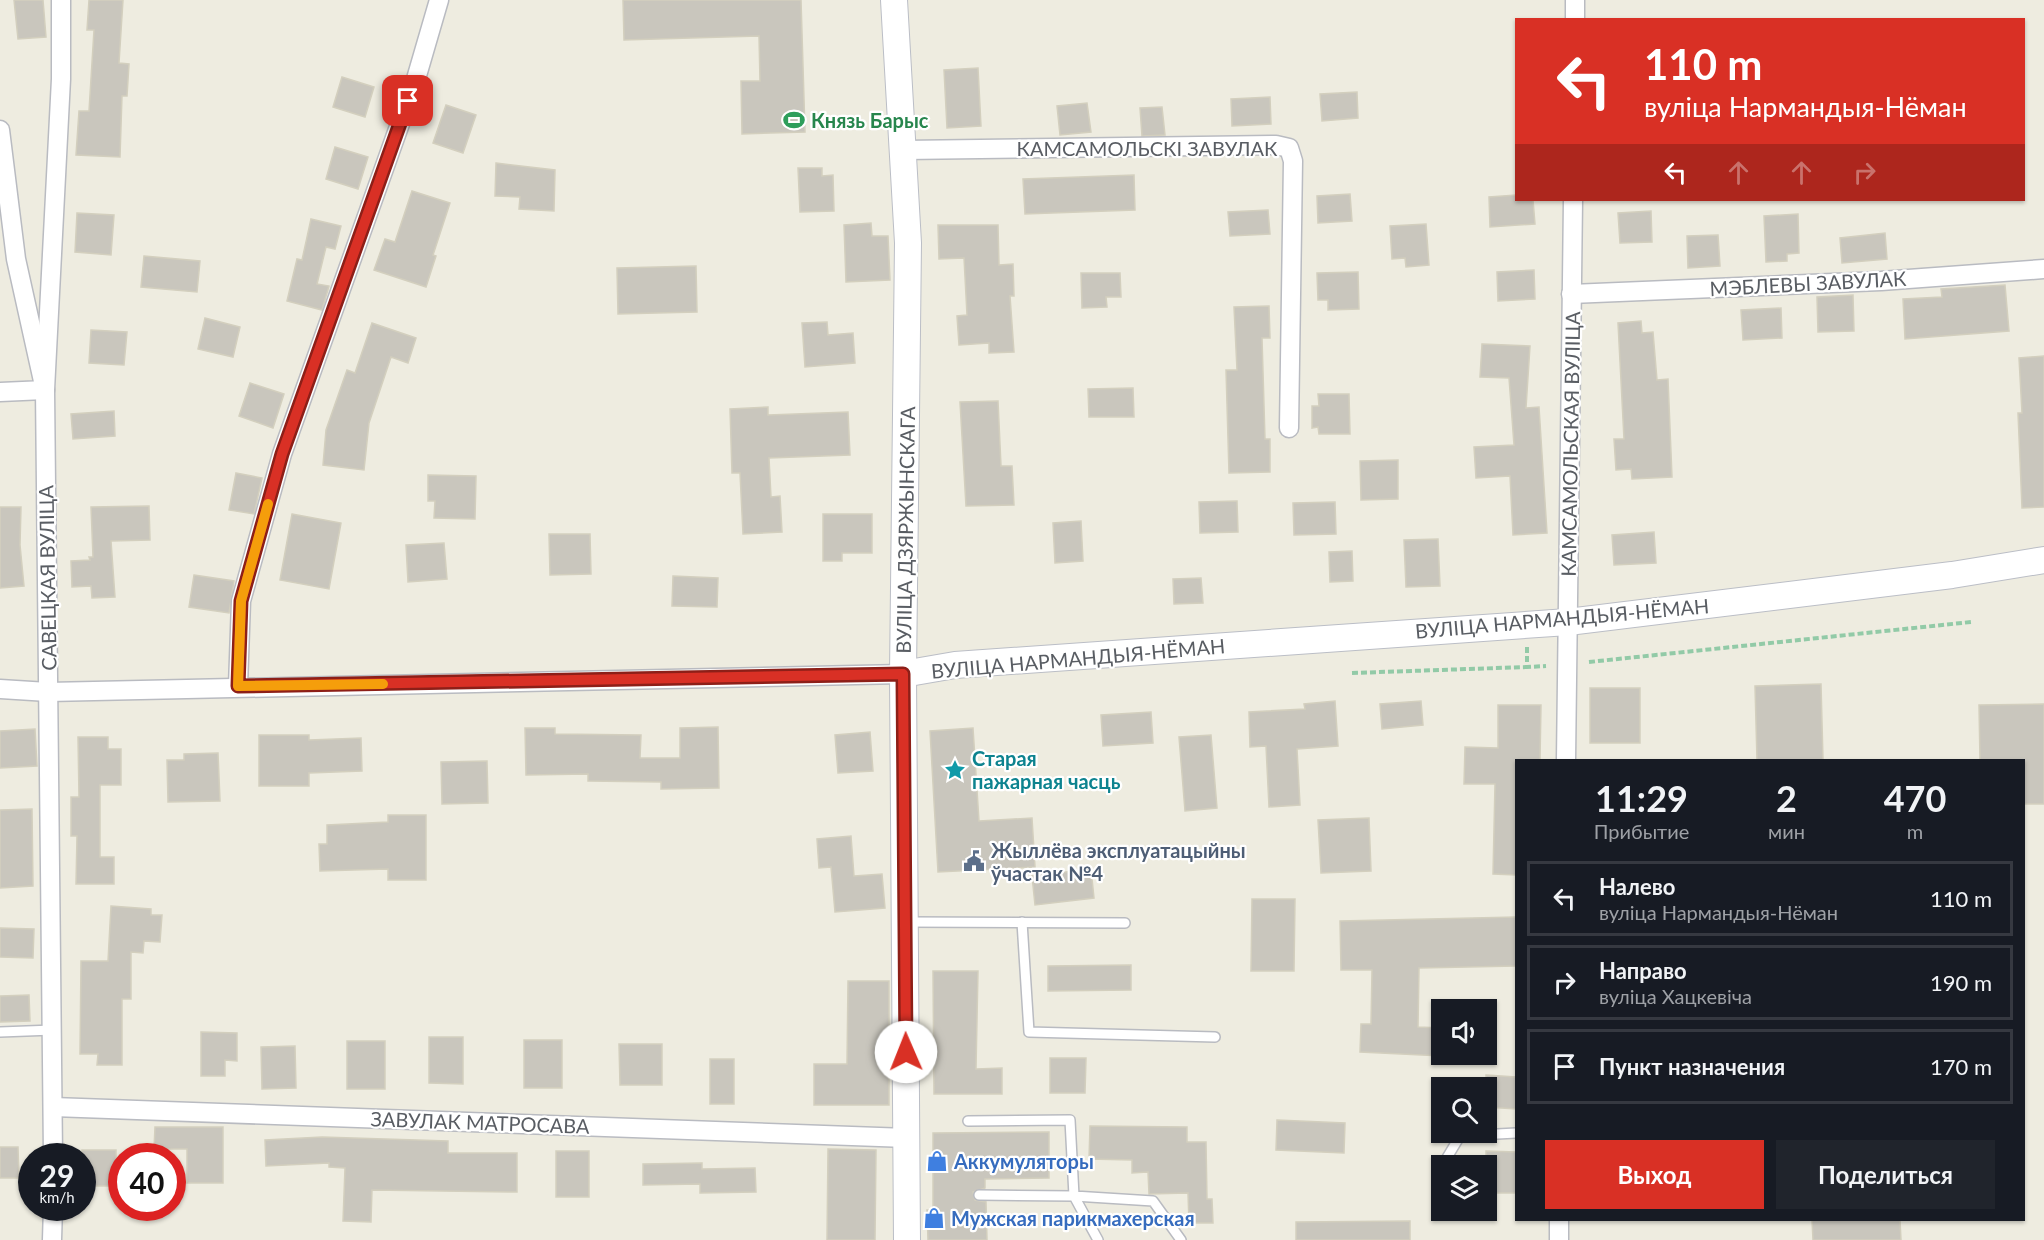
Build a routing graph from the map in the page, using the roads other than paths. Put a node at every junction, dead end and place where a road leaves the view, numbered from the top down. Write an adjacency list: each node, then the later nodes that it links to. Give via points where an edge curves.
1 (61, 0): 11 (street, САВЕЦКАЯ ВУЛІЦА, via 61,80)
2 (439, 0): 17 (street, via 416,79 282,454 241,601)
3 (894, 0): 7 (street, ВУЛІЦА ДЗЯРЖЫНСКАГА)
4 (1575, 0): 5 (street)
5 (1575, 18)
6 (0, 130): 11 (street, via 16,259)
7 (904, 150): 13 (street, КАМСАМОЛЬСКІ ЗАВУЛАК, via 1276,144 1289,148 1293,161); 16 (street, ВУЛІЦА ДЗЯРЖЫНСКАГА, via 908,243)
8 (1573, 201): 10 (street, КАМСАМОЛЬСКАЯ ВУЛІЦА)
9 (2044, 269): 10 (street, МЭБЛЕВЫ ЗАВУЛАК, via 1881,281)
10 (1571, 294): 15 (street, КАМСАМОЛЬСКАЯ ВУЛІЦА)
11 (45, 390): 12 (street); 19 (street, САВЕЦКАЯ ВУЛІЦА)
12 (0, 392)
13 (1289, 428)
14 (2044, 560): 15 (street, ВУЛІЦА НАРМАНДЫЯ-НЁМАН)
15 (1568, 622): 16 (street, ВУЛІЦА НАРМАНДЫЯ-НЁМАН, via 955,665); 20 (street, КАМСАМОЛЬСКАЯ ВУЛІЦА)
16 (903, 674): 17 (street, ВУЛІЦА НАРМАНДЫЯ-НЁМАН); 21 (street, ВУЛІЦА ДЗЯРЖЫНСКАГА)
17 (238, 686): 19 (street, ВУЛІЦА НАРМАНДЫЯ-НЁМАН)
18 (0, 689): 19 (street, ВУЛІЦА НАРМАНДЫЯ-НЁМАН)
19 (48, 692): 24 (street, САВЕЦКАЯ ВУЛІЦА)
20 (1566, 759)
21 (905, 922): 22 (lane); 30 (street, ВУЛІЦА ДЗЯРЖЫНСКАГА)
22 (1022, 922): 23 (lane); 26 (lane, via 1029,1032)
23 (1125, 923)
24 (53, 1030): 25 (lane); 27 (street, САВЕЦКАЯ ВУЛІЦА)
25 (0, 1032)
26 (1215, 1037)
27 (53, 1107): 30 (street, ЗАВУЛАК МАТРОСАВА); 31 (street, САВЕЦКАЯ ВУЛІЦА)
28 (968, 1121): 34 (lane, via 1070,1120)
29 (1515, 1133): 32 (lane, via 1460,1136)
30 (907, 1138): 38 (street, ВУЛІЦА ДЗЯРЖЫНСКАГА)
31 (53, 1143)
32 (1449, 1155)
33 (979, 1195): 34 (lane)
34 (1074, 1196): 39 (lane); 40 (lane, via 1153,1201)
35 (53, 1221): 37 (street)
36 (1560, 1221): 41 (street)
37 (52, 1240)
38 (907, 1240)
39 (1098, 1240)
40 (1180, 1240)
41 (1559, 1240)

